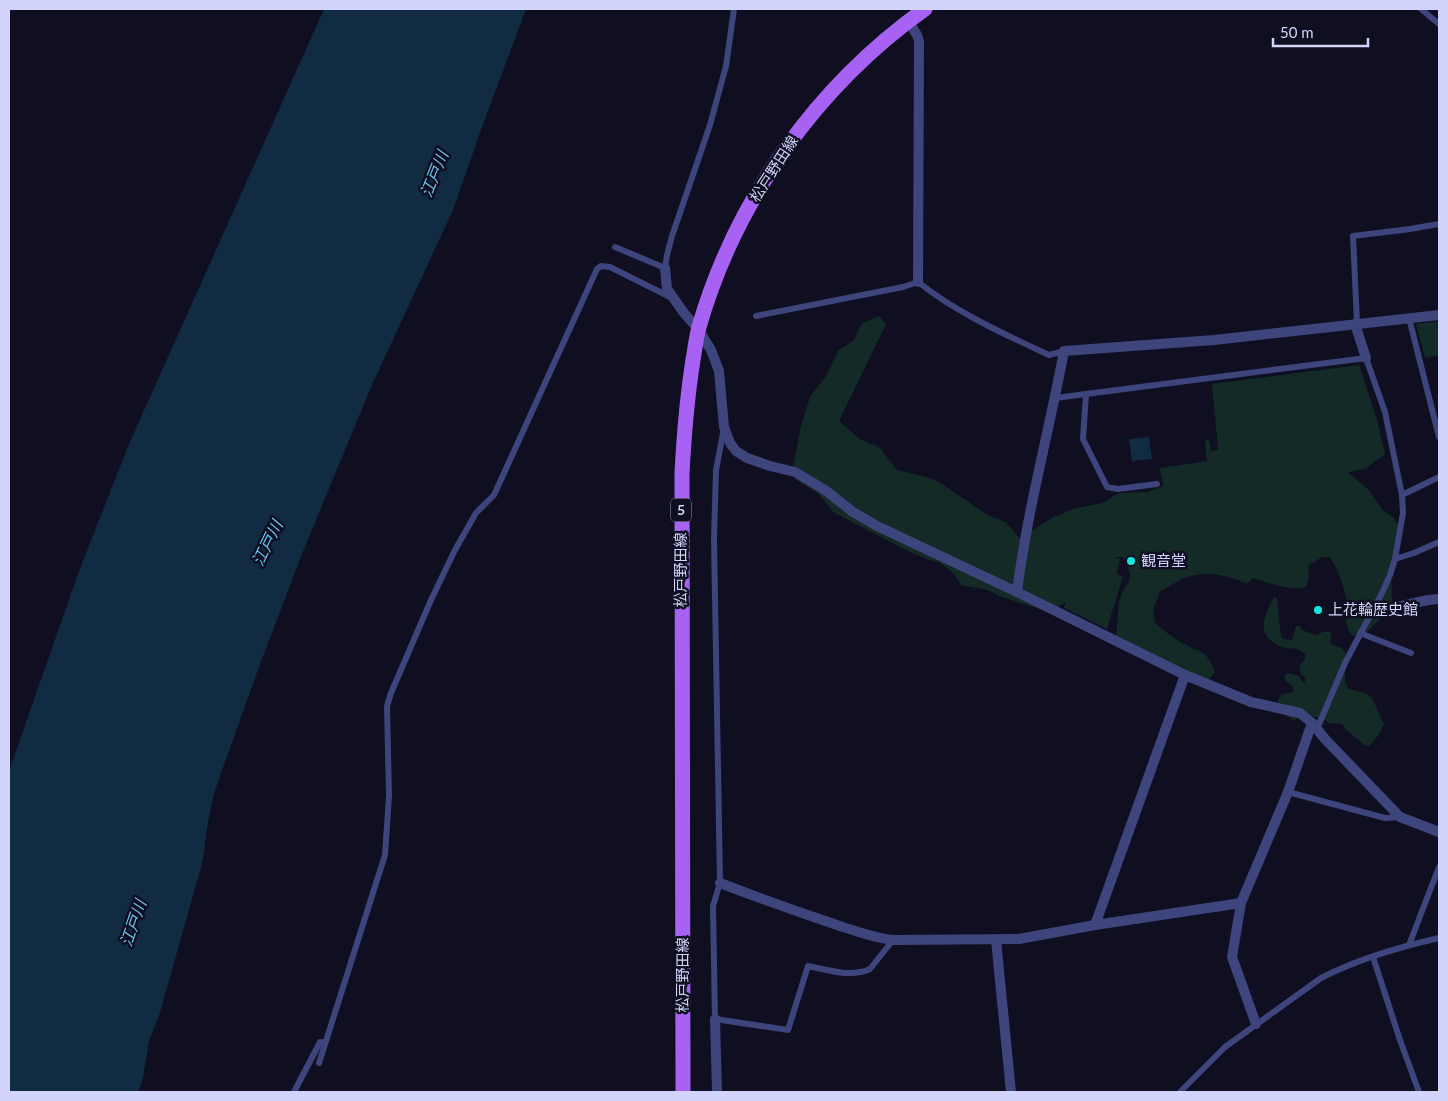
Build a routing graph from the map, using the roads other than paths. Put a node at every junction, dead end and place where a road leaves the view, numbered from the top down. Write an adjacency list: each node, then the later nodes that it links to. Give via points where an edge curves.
1 (734, 9): 8 (lane, via 726,66 710,125 666,255)
2 (925, 9): 4 (main road, 松戸野田線 / 5)
3 (1421, 9): 5 (lane)
4 (908, 21): 9 (street, via 919,41); 15 (main road, 松戸野田線 / 5, via 830,93 777,160 729,248)
5 (1439, 24)
6 (1439, 224): 14 (lane, via 1353,236)
7 (615, 247): 8 (lane)
8 (665, 268): 10 (street, via 667,289)
9 (918, 282): 12 (lane); 16 (lane, via 987,325 1049,355)
10 (673, 298): 15 (street); 48 (lane, via 610,267 597,268 494,495 476,513 454,550 398,672 387,706 389,796 385,855)
11 (1439, 315): 13 (street)
12 (756, 316)
13 (1409, 318): 14 (street); 21 (lane)
14 (1356, 324): 16 (street, via 1214,340); 17 (street)
15 (698, 329): 20 (street, via 718,370); 51 (main road, 松戸野田線 / 5, via 685,418 682,474)
16 (1064, 351): 19 (street)
17 (1366, 358): 18 (lane); 24 (lane, via 1384,412)
18 (1086, 394): 19 (lane); 23 (lane, via 1083,439 1106,487 1118,489)
19 (1055, 398): 27 (street, via 1033,497)
20 (724, 427): 27 (street, via 730,443 747,458 795,472 877,526); 38 (lane, via 716,470 714,539)
21 (1439, 437)
22 (1439, 477): 24 (lane)
23 (1157, 484)
24 (1402, 495): 26 (lane, via 1403,512)
25 (1439, 542): 26 (lane)
26 (1395, 559): 29 (lane)
27 (1017, 592): 32 (street)
28 (1439, 599): 29 (street)
29 (1370, 613): 30 (lane)
30 (1360, 632): 31 (lane); 33 (lane)
31 (1412, 653)
32 (1184, 675): 33 (street, via 1252,702 1300,712); 40 (street)
33 (1314, 726): 34 (street); 35 (street)
34 (1288, 792): 35 (lane, via 1385,818); 39 (street)
35 (1400, 817): 36 (street)
36 (1439, 832)
37 (1439, 867): 44 (lane)
38 (720, 883): 42 (street, via 880,939); 46 (lane, via 713,906)
39 (1241, 903): 40 (street); 47 (street, via 1232,962)
40 (1095, 925): 43 (street, via 1020,939)
41 (1439, 938): 44 (lane)
42 (893, 940): 43 (street); 46 (lane, via 864,972 849,974 808,966 788,1030)
43 (996, 940): 53 (street)
44 (1409, 945): 45 (lane)
45 (1373, 957): 47 (lane, via 1321,978); 55 (lane)
46 (715, 1019): 52 (street)
47 (1256, 1024): 54 (lane, via 1225,1047)
48 (325, 1043): 49 (lane); 50 (lane, via 320,1042)
49 (319, 1063)
50 (294, 1092)
51 (683, 1092)
52 (717, 1092)
53 (1011, 1092)
54 (1180, 1092)
55 (1419, 1092)

